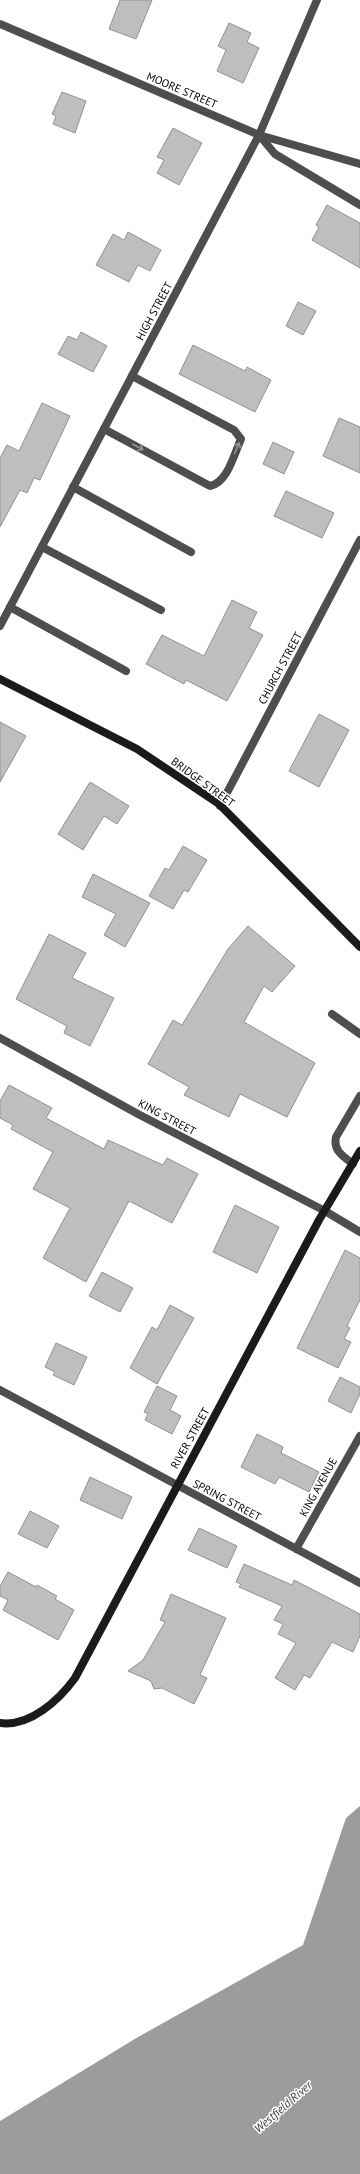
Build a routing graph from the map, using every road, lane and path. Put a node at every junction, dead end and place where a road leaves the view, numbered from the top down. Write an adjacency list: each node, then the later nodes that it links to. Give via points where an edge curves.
1 (317, 0): 3 (street, HIGH STREET)
2 (0, 24): 3 (street, MOORE STREET)
3 (259, 135): 4 (street, MOORE STREET); 5 (street, via 275,154); 6 (street, HIGH STREET)
4 (360, 164)
5 (360, 205)
6 (132, 376): 7 (street, HIGH STREET); 7 (street, one-way to 6, via 210,486 225,476 241,439 234,430)
7 (104, 429): 8 (street, HIGH STREET)
8 (74, 487): 10 (street, HIGH STREET); 11 (street)
9 (360, 540): 17 (street, CHURCH STREET)
10 (42, 547): 12 (street, HIGH STREET); 13 (street)
11 (191, 552)
12 (10, 607): 14 (street, HIGH STREET); 15 (street)
13 (161, 610)
14 (0, 626)
15 (126, 671)
16 (0, 679): 17 (street, BRIDGE STREET, via 137,749)
17 (220, 806): 18 (street, BRIDGE STREET)
18 (360, 947)
19 (332, 1014): 20 (street)
20 (360, 1034)
21 (0, 1038): 25 (street, KING STREET, via 138,1114)
22 (360, 1096): 24 (street, via 334,1144)
23 (360, 1151): 24 (street, RIVER STREET)
24 (353, 1164): 25 (street, RIVER STREET)
25 (325, 1211): 26 (street); 29 (street, RIVER STREET)
26 (360, 1232)
27 (0, 1390): 29 (street, SPRING STREET)
28 (360, 1436): 30 (street, KING AVENUE)
29 (177, 1485): 30 (street, SPRING STREET); 32 (street, RIVER STREET, via 75,1678 54,1701 23,1721)
30 (296, 1549): 31 (street, SPRING STREET)
31 (360, 1583)
32 (0, 1723)

